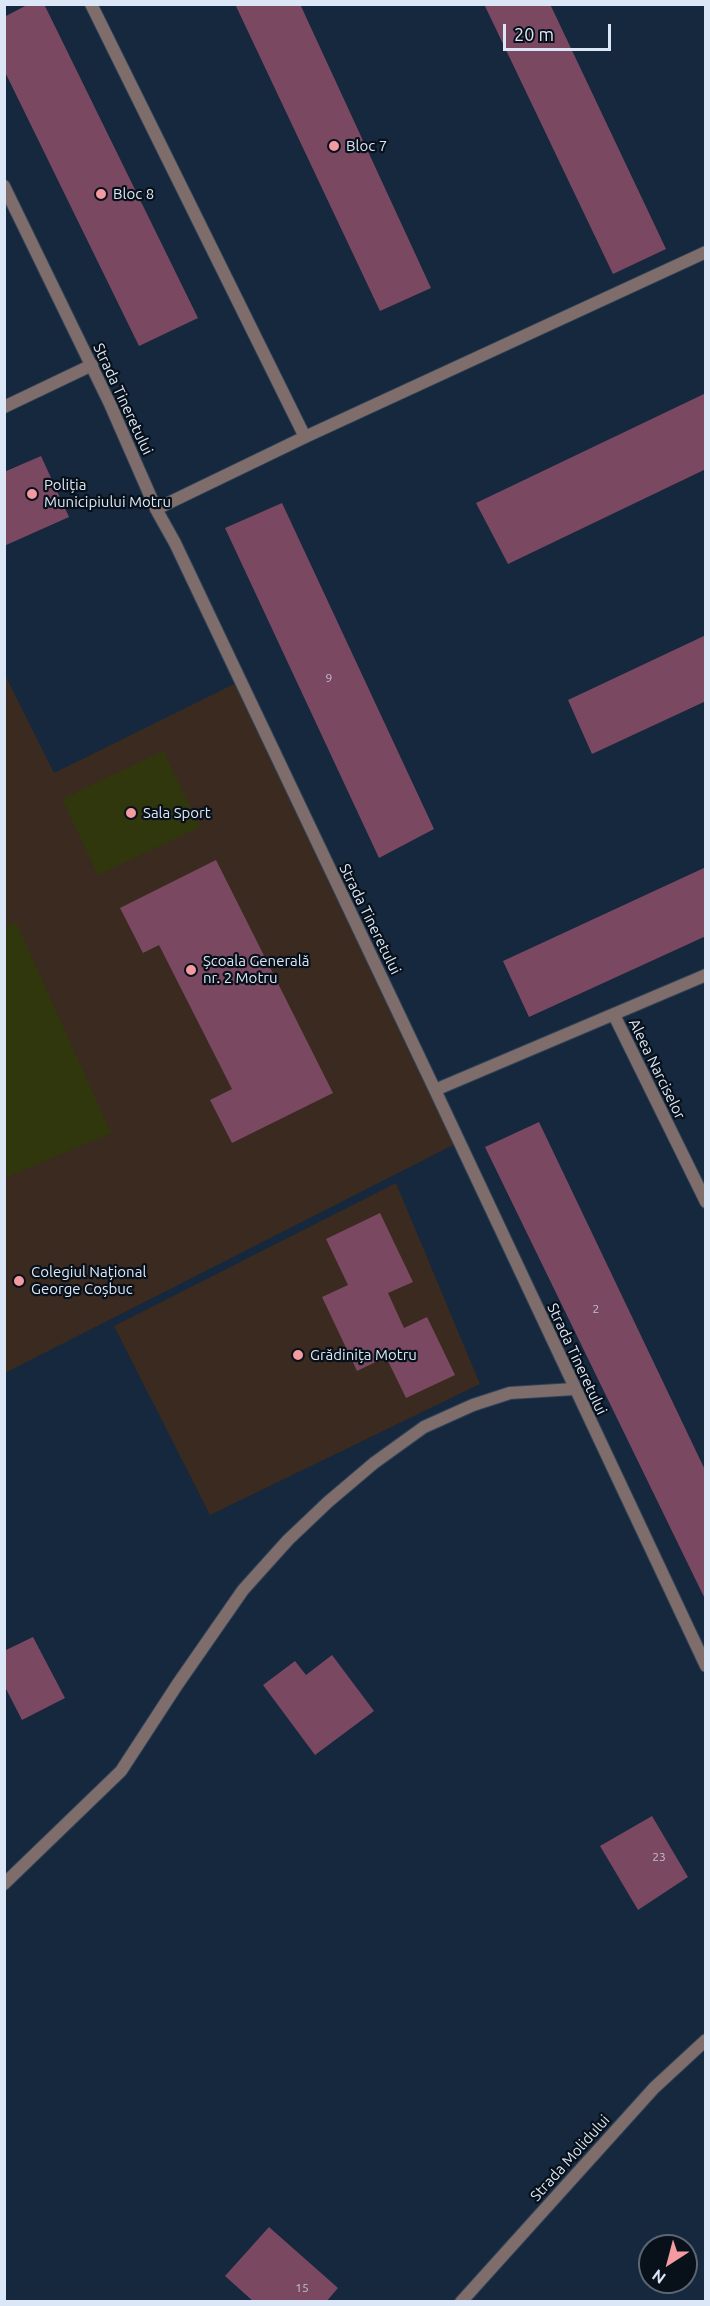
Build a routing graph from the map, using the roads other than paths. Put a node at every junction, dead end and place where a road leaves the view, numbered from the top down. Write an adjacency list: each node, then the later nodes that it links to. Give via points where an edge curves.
1 (91, 4): 6 (street)
2 (4, 186): 4 (street, Strada Tineretului)
3 (705, 252): 6 (street)
4 (92, 365): 5 (street); 7 (street, Strada Tineretului)
5 (4, 407)
6 (305, 437): 7 (street)
7 (156, 509): 10 (street, Strada Tineretului)
8 (705, 975): 9 (street)
9 (614, 1015): 10 (street); 11 (street, Aleea Narciselor)
10 (435, 1090): 12 (street, Strada Tineretului)
11 (705, 1202)
12 (574, 1389): 13 (street, Strada Tineretului); 14 (street, via 510,1393 424,1427 335,1495 243,1590 121,1771)
13 (705, 1666)
14 (4, 1884)
15 (705, 2040): 16 (street, Strada Molidului, via 654,2088)
16 (461, 2301)

